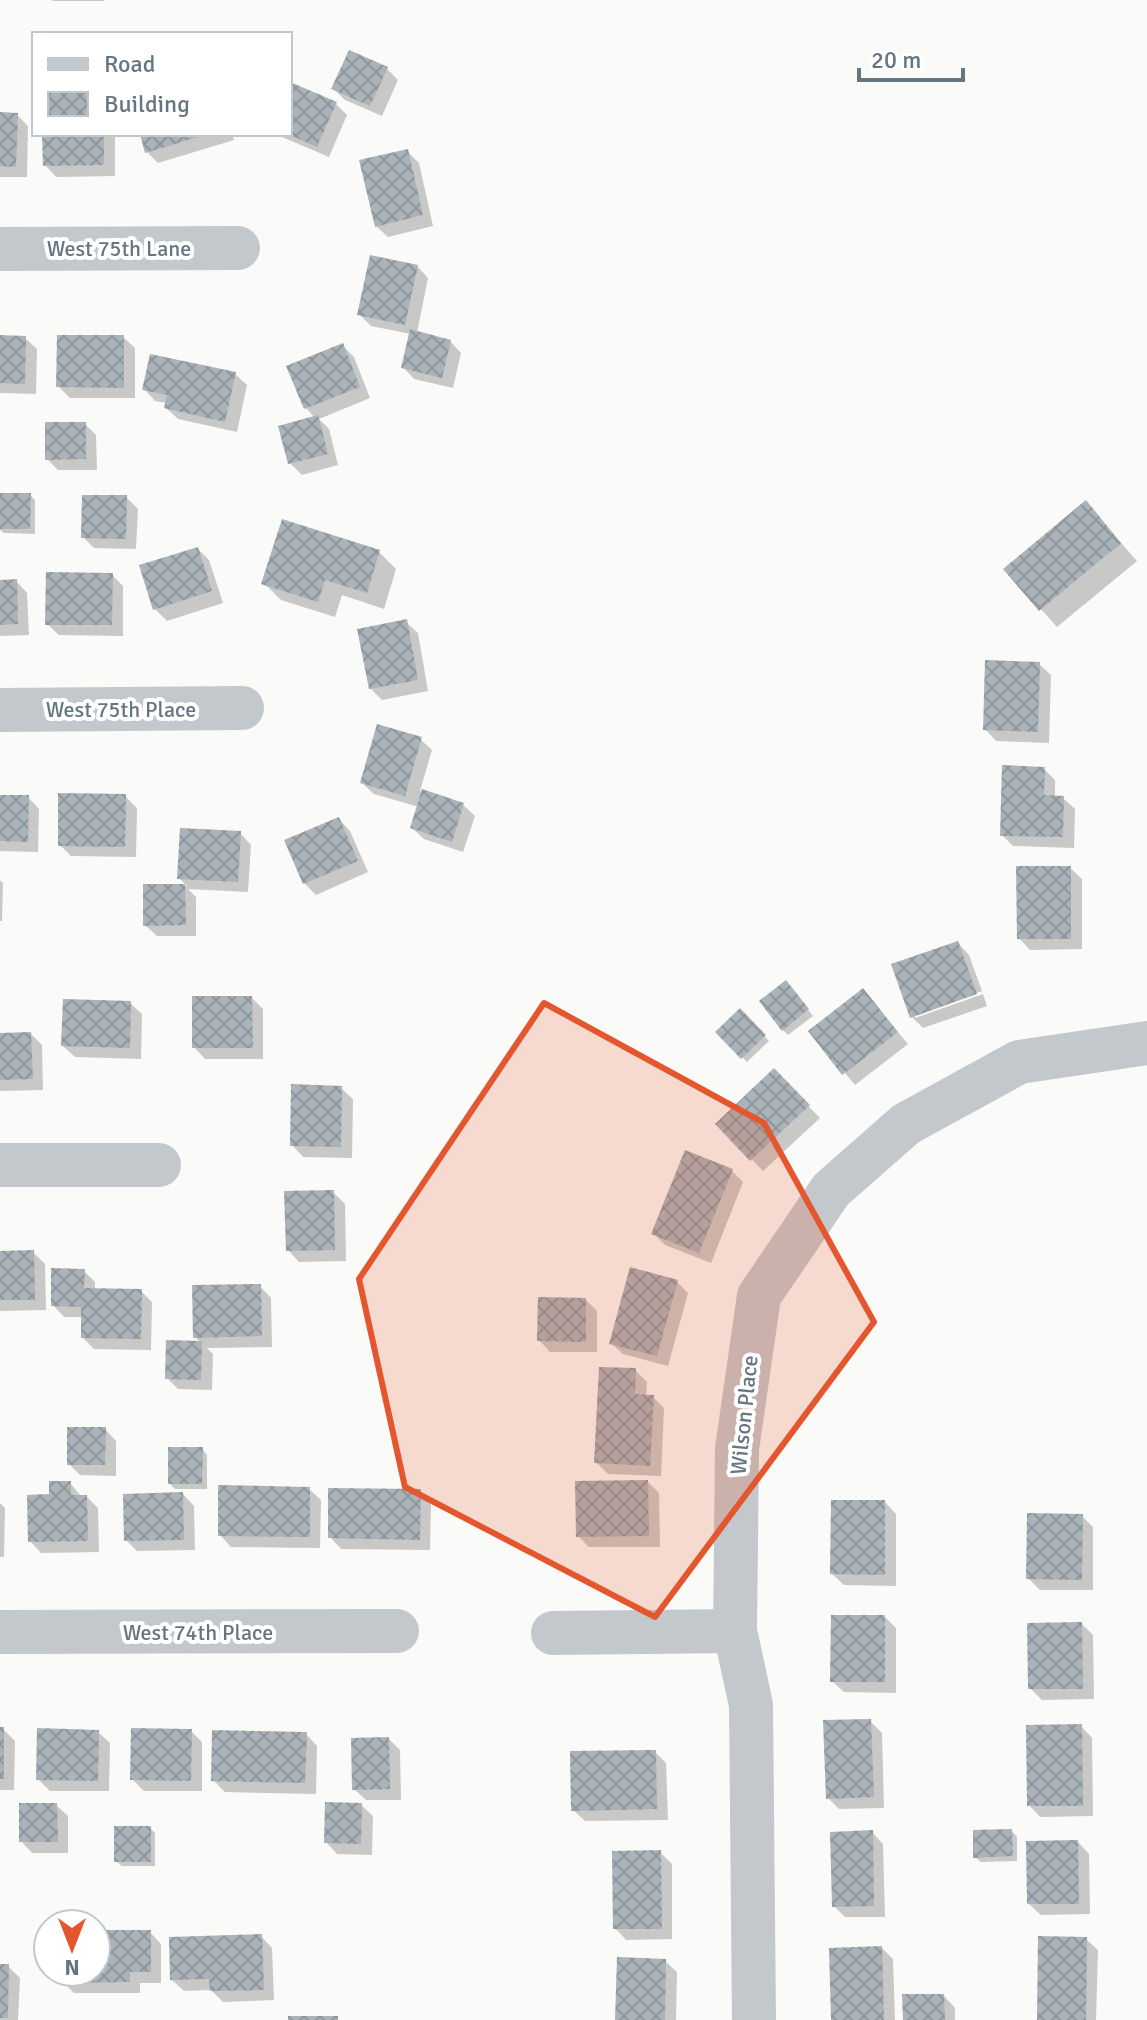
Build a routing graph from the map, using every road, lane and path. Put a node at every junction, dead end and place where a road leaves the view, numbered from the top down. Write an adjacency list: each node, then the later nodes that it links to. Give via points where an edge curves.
1 (238, 248): 2 (street, West 75th Lane)
2 (0, 249)
3 (242, 708): 4 (street, West 75th Place)
4 (0, 710)
5 (1147, 1043): 9 (street, Wilson Place, via 1019,1062 906,1124 831,1190 759,1296 737,1449)
6 (0, 1165): 7 (street)
7 (159, 1165)
8 (397, 1631): 10 (street, West 74th Place)
9 (735, 1631): 11 (street); 12 (street, Wilson Place, via 751,1705)
10 (0, 1632)
11 (553, 1633)
12 (754, 2020)

